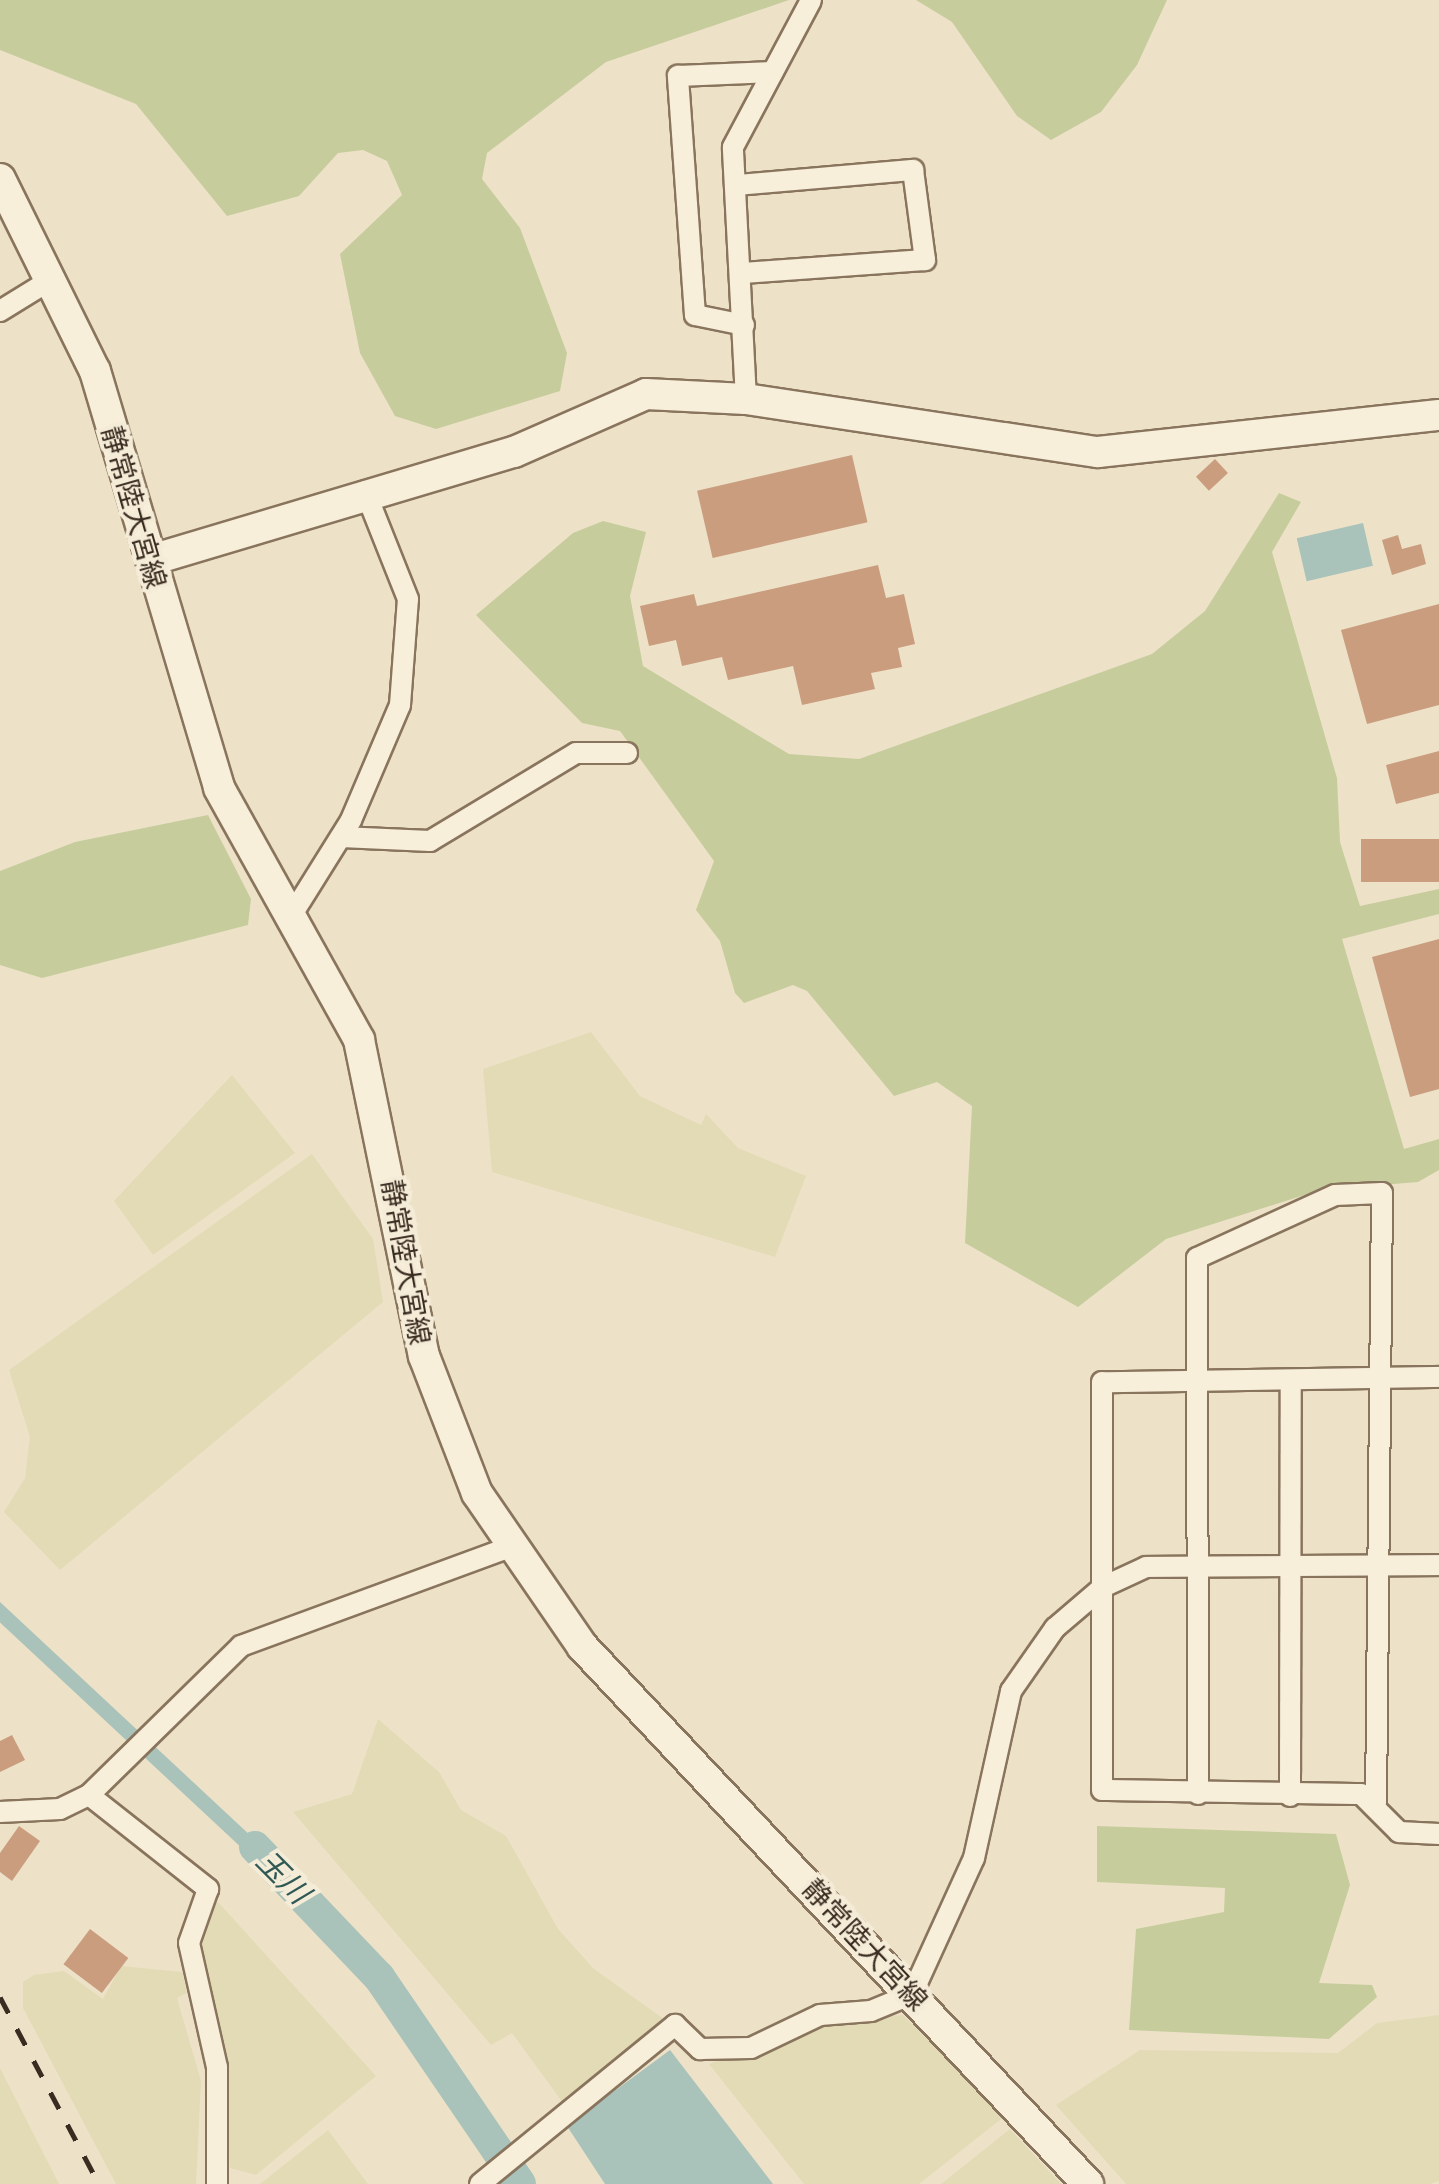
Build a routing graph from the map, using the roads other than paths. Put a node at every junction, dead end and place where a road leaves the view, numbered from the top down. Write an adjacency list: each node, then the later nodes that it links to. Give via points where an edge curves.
1 (811, 0): 2 (street)
2 (773, 72): 4 (street, via 733,147); 8 (street, via 678,76 695,315)
3 (0, 179): 6 (main road, 静常陸大宮線)
4 (737, 185): 5 (street); 5 (street, via 913,170 925,260)
5 (742, 273): 8 (street)
6 (52, 278): 7 (street); 12 (main road, 静常陸大宮線, via 94,371)
7 (0, 311)
8 (744, 325): 9 (street)
9 (746, 399): 10 (main road, via 1098,452); 11 (main road, via 646,394 514,452)
10 (1439, 415)
11 (365, 491): 12 (main road); 14 (street, via 403,569 407,622 400,705)
12 (151, 560): 15 (main road, 静常陸大宮線, via 219,788)
13 (627, 753): 14 (street, via 576,753 430,842)
14 (341, 837): 15 (street)
15 (288, 921): 20 (main road, 静常陸大宮線, via 359,1040 424,1356)
16 (1439, 1376): 17 (street)
17 (1386, 1378): 18 (street, via 1382,1193 1336,1194 1197,1258); 19 (street); 21 (street)
18 (1196, 1380): 19 (street); 22 (street); 25 (street, via 1102,1382)
19 (1291, 1381): 23 (street)
20 (507, 1548): 26 (street, via 241,1646); 32 (main road, 静常陸大宮線, via 582,1646)
21 (1385, 1561): 23 (street); 24 (street); 29 (street)
22 (1197, 1564): 23 (street); 25 (street, via 1146,1567); 27 (street)
23 (1290, 1564): 28 (street)
24 (1439, 1565)
25 (1103, 1587): 27 (street, via 1102,1790); 32 (street, via 1055,1628 1010,1691 974,1858)
26 (97, 1788): 30 (street, via 60,1809); 33 (street, via 208,1889 189,1943 217,2067)
27 (1198, 1794): 28 (street)
28 (1290, 1796): 29 (street, via 1361,1794)
29 (1376, 1803): 31 (street, via 1399,1832)
30 (0, 1812)
31 (1439, 1834)
32 (912, 1994): 34 (street, via 872,2011 820,2015 750,2048 700,2049 674,2025); 35 (main road, 静常陸大宮線)
33 (217, 2184)
34 (480, 2184)
35 (1088, 2184)

